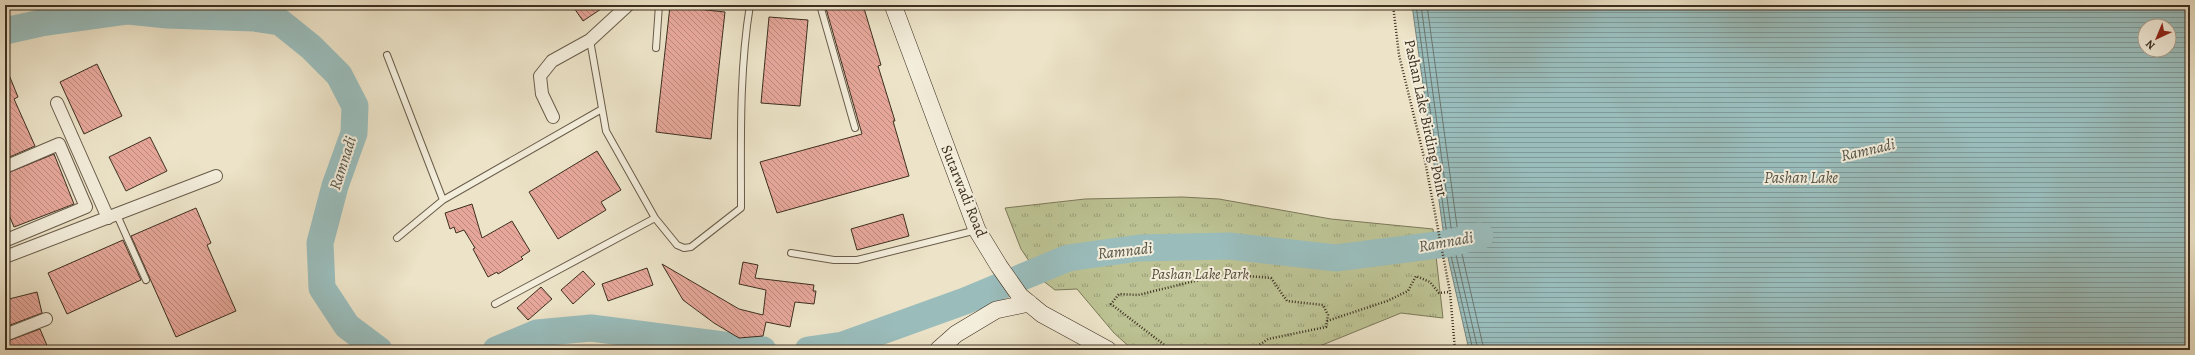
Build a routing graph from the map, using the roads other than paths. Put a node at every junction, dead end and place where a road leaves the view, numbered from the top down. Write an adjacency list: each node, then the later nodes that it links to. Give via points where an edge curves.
1 (628, 5): 6 (street)
2 (659, 5): 7 (lane)
3 (750, 5): 17 (lane, via 744,43 741,208 691,247 684,248 677,246)
4 (820, 5): 12 (lane)
5 (893, 5): 18 (street, Sutarwadi Road)
6 (590, 40): 10 (lane); 11 (street, via 552,61 540,76 542,94)
7 (656, 48)
8 (387, 56): 15 (lane)
9 (57, 103): 16 (street)
10 (602, 109): 15 (lane); 17 (lane, via 606,131)
11 (553, 117)
12 (855, 128)
13 (5, 167): 19 (street, via 60,144 86,207)
14 (216, 176): 16 (street)
15 (443, 200): 20 (lane)
16 (112, 217): 22 (street); 23 (lane)
17 (655, 218): 25 (lane)
18 (977, 230): 21 (lane, via 857,260 834,260); 24 (street, Sutarwadi Road, via 999,266)
19 (7, 235): 22 (street)
20 (397, 238)
21 (791, 253)
22 (10, 255)
23 (146, 280)
24 (1025, 300): 28 (street, via 996,310 956,334); 29 (street, Sutarwadi Road, via 1042,314)
25 (496, 304)
26 (46, 319): 27 (street)
27 (5, 335)
28 (938, 350)
29 (1108, 350)

